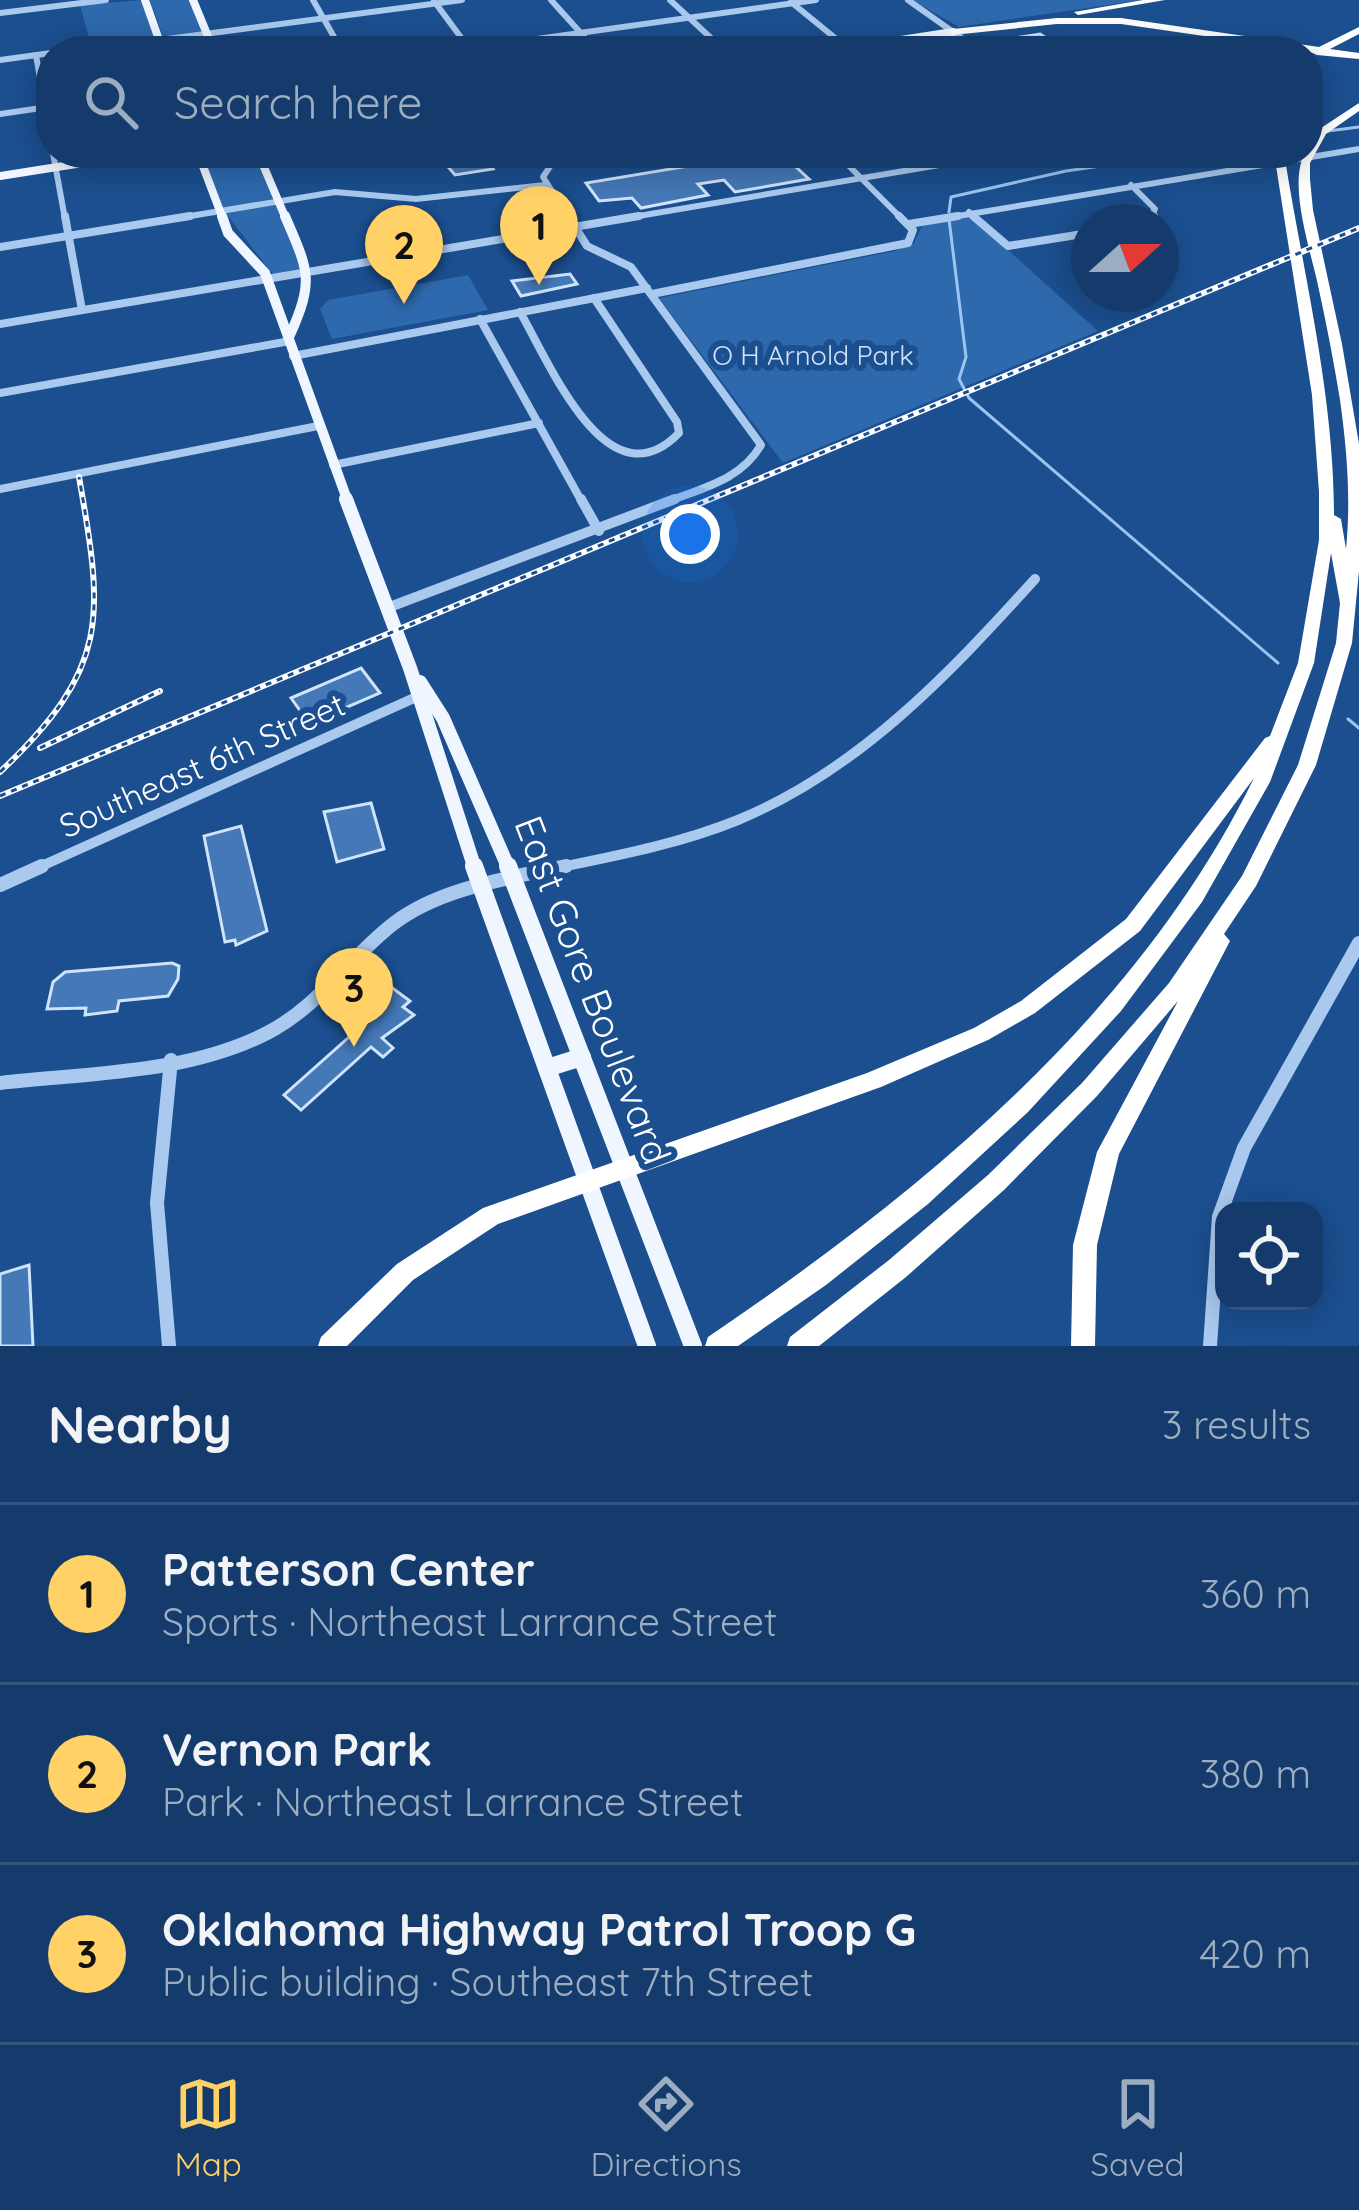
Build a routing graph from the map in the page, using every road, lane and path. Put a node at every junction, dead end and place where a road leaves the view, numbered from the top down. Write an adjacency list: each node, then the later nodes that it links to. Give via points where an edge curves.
1 (26, 0): 14 (street)
2 (106, 0): 14 (street)
3 (145, 0): 22 (main road)
4 (194, 0): 20 (main road)
5 (313, 0): 16 (street)
6 (462, 0): 12 (street)
7 (551, 0): 21 (street)
8 (670, 0): 17 (street)
9 (816, 0): 13 (street)
10 (908, 0): 19 (street)
11 (1161, 0): 19 (highway)
12 (434, 2): 16 (street); 26 (street)
13 (791, 2): 17 (street); 30 (street)
14 (28, 10): 15 (street)
15 (0, 13)
16 (323, 18): 20 (street); 25 (street)
17 (689, 18): 21 (street); 29 (street)
18 (1359, 26): 35 (highway)
19 (953, 32): 31 (main road); 32 (street); 33 (highway, via 1106,20)
20 (207, 33): 23 (street); 24 (main road)
21 (581, 33): 27 (street); 28 (street)
22 (158, 36)
23 (186, 36)
24 (208, 36)
25 (333, 36)
26 (460, 36)
27 (561, 36)
28 (584, 36)
29 (709, 36)
30 (833, 36)
31 (930, 36)
32 (959, 36)
33 (1226, 36)
34 (1323, 48): 36 (highway)
35 (1323, 48)
36 (1359, 52)
37 (36, 55): 38 (street)
38 (0, 60)
39 (1359, 106): 42 (highway)
40 (36, 109): 41 (street)
41 (0, 114)
42 (1323, 135)
43 (1359, 149): 44 (street)
44 (1323, 155)
45 (50, 168): 55 (main road)
46 (56, 168): 66 (street)
47 (203, 168): 61 (main road, East Gore Boulevard)
48 (265, 168): 59 (main road)
49 (549, 168): 57 (street)
50 (852, 168): 56 (street)
51 (918, 168): 56 (street)
52 (1239, 168): 58 (street)
53 (1281, 168): 81 (highway)
54 (1307, 168): 82 (highway)
55 (0, 176)
56 (863, 179): 63 (street); 64 (street)
57 (545, 185): 59 (street, via 416,199 348,191); 64 (street)
58 (1131, 185): 60 (street); 62 (street)
59 (280, 201): 61 (street); 68 (main road)
60 (1150, 204)
61 (218, 211): 66 (street); 69 (main road, East Gore Boulevard)
62 (969, 212): 63 (street); 65 (street, via 1008,246)
63 (909, 224): 70 (street, via 914,236 896,250)
64 (577, 230): 68 (street); 70 (street, via 587,246 631,267)
65 (1071, 235)
66 (68, 236): 67 (street); 72 (street)
67 (0, 247)
68 (309, 272): 69 (street); 76 (main road)
69 (268, 279): 72 (street); 76 (main road, East Gore Boulevard)
70 (650, 291): 71 (street); 84 (street, via 761,445 729,478)
71 (594, 298): 73 (street); 73 (street, via 677,422 670,443 612,452)
72 (82, 307): 75 (street)
73 (520, 312): 74 (street)
74 (480, 320): 76 (street); 78 (street)
75 (0, 324)
76 (291, 344): 77 (street); 79 (main road, East Gore Boulevard)
77 (0, 393)
78 (539, 423): 80 (street); 84 (street)
79 (318, 426): 80 (main road, East Gore Boulevard); 83 (street)
80 (333, 465): 87 (main road, East Gore Boulevard)
81 (1324, 471): 85 (highway); 88 (highway)
82 (1354, 475): 85 (highway); 89 (highway)
83 (0, 489)
84 (599, 532): 87 (street)
85 (1338, 542): 88 (highway); 89 (highway)
86 (1035, 579): 93 (street, via 923,701 831,772 687,838)
87 (387, 608): 90 (main road, East Gore Boulevard)
88 (1316, 616): 91 (highway)
89 (1349, 625): 92 (highway, via 1318,739)
90 (422, 694): 93 (main road, East Gore Boulevard, via 443,718); 94 (street, Southeast 6th Street); 95 (main road, East Gore Boulevard)
91 (1283, 728): 101 (highway, via 1158,898 1046,995 912,1064); 107 (highway, via 1215,863 1066,1054 924,1191)
92 (1267, 849): 108 (highway, via 1215,934 1100,1081 958,1221); 109 (highway, via 1108,1152 1085,1245)
93 (514, 881): 95 (street); 97 (main road, East Gore Boulevard)
94 (0, 885)
95 (483, 890): 98 (street, via 407,914 290,1022); 99 (main road, East Gore Boulevard)
96 (1359, 943): 110 (street, via 1238,1165 1219,1217)
97 (582, 1057): 99 (main road); 101 (main road, East Gore Boulevard)
98 (171, 1060): 100 (street); 104 (street, via 157,1203)
99 (547, 1068): 102 (main road, East Gore Boulevard)
100 (0, 1083)
101 (623, 1166): 102 (highway); 106 (main road, East Gore Boulevard)
102 (587, 1179): 103 (main road, East Gore Boulevard); 105 (highway, via 490,1216 433,1250)
103 (643, 1336)
104 (169, 1346)
105 (331, 1346)
106 (693, 1346)
107 (717, 1346)
108 (799, 1346)
109 (1083, 1346)
110 (1210, 1346)

